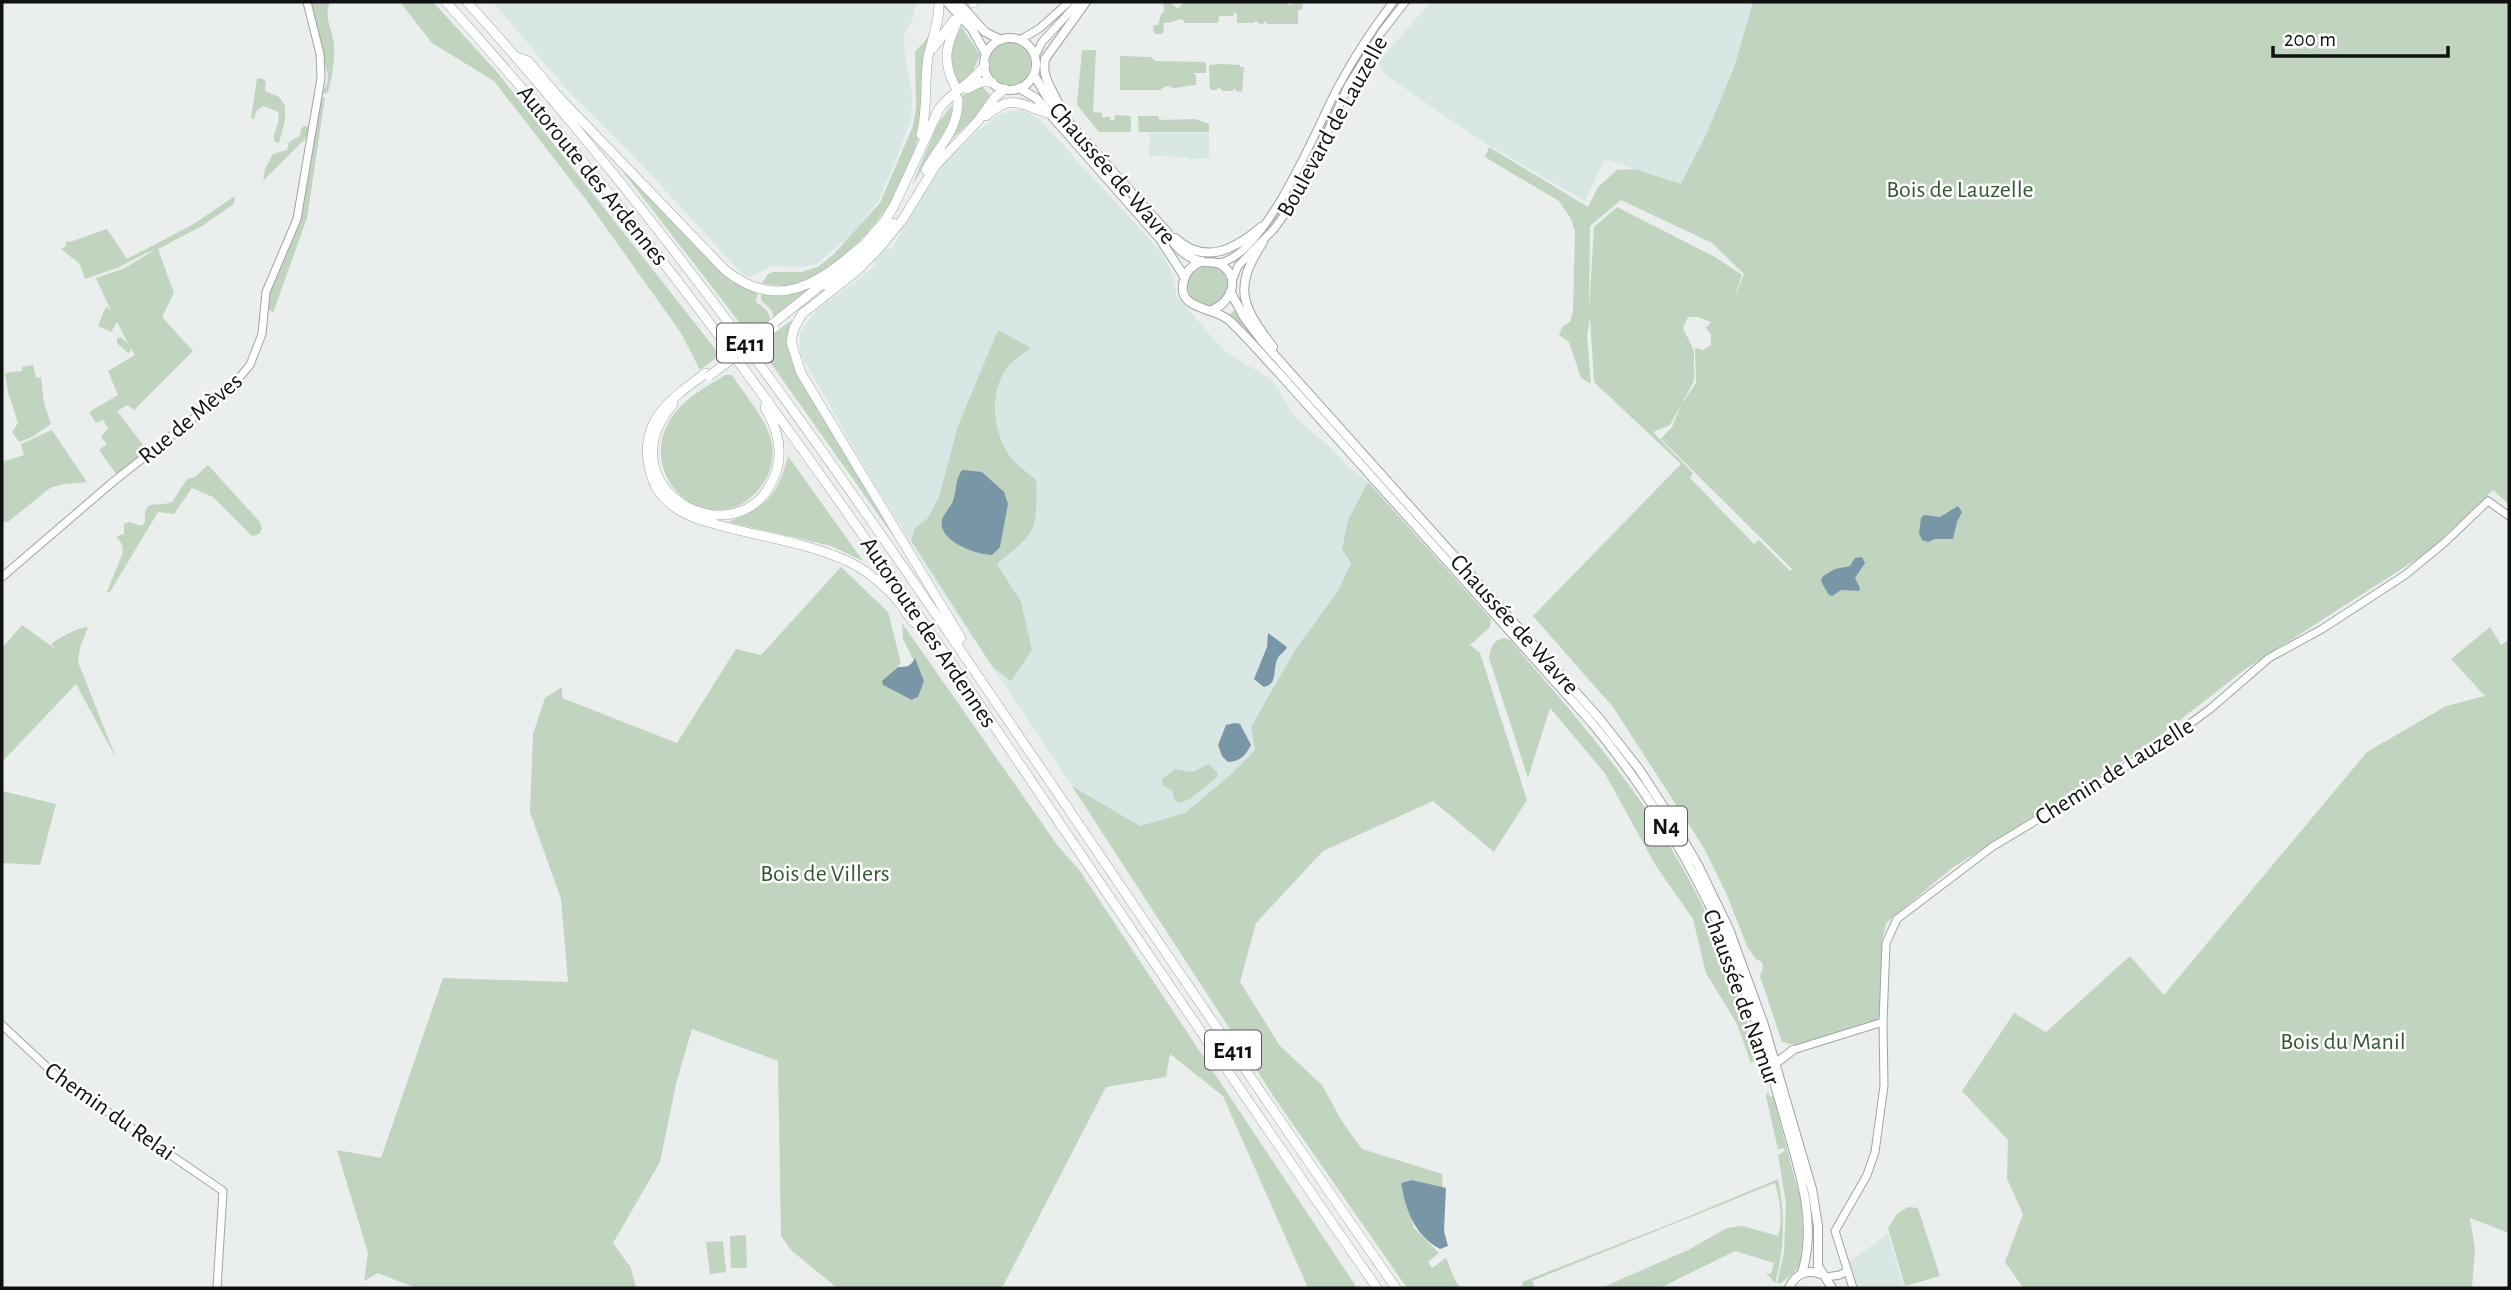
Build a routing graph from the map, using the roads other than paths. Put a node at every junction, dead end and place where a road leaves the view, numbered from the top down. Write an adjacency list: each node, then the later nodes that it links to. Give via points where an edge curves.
1 (307, 2): 48 (street, Rue de Mèves, via 321,78 297,219 265,292 262,334 250,365 227,392)
2 (446, 2): 46 (highway, Autoroute des Ardennes / E411, via 589,167)
3 (467, 2): 16 (highway, Autoroute des Ardennes / E411)
4 (939, 2): 17 (highway)
5 (947, 2): 14 (main road, via 972,29)
6 (958, 2): 12 (main road, via 985,32)
7 (1069, 2): 13 (street)
8 (1079, 2): 15 (street)
9 (1086, 2): 27 (main road, via 1045,59 1045,80 1058,100)
10 (1393, 2): 18 (street, Boulevard de Lauzelle)
11 (1405, 2): 20 (street, Boulevard de Lauzelle)
12 (1001, 40): 13 (main road); 14 (main road)
13 (1020, 40): 15 (main road)
14 (986, 54): 19 (main road)
15 (1035, 56): 21 (main road)
16 (516, 57): 36 (highway, via 528,61 725,270 746,284 776,290 809,285); 51 (highway, Autoroute des Ardennes / E411, via 728,320)
17 (928, 59): 23 (highway, via 956,20 946,60); 30 (highway, via 925,119)
18 (1353, 60): 20 (street); 32 (street, Boulevard de Lauzelle, via 1297,174)
19 (985, 65): 22 (main road); 30 (highway, via 947,98)
20 (1355, 74): 35 (street, Boulevard de Lauzelle, via 1300,193)
21 (1034, 75): 24 (main road); 27 (main road, Chaussée de Wavre / N4)
22 (992, 82): 25 (main road); 34 (highway, via 975,84 961,93 938,119 898,210)
23 (955, 86)
24 (1019, 88): 25 (main road); 27 (main road, Chaussée de Wavre / N4)
25 (1005, 89): 28 (highway)
26 (958, 99): 29 (highway, via 952,132)
27 (1055, 115): 28 (highway, via 1025,103 1006,103); 33 (main road, Chaussée de Wavre / N4); 39 (main road, Chaussée de Wavre / N4, via 1170,251)
28 (978, 121): 31 (highway, via 930,171)
29 (929, 164): 31 (highway); 34 (highway, via 896,219)
30 (910, 170): 36 (highway, via 889,214)
31 (903, 219): 51 (highway, via 858,270 802,314 791,342 801,373 961,638)
32 (1261, 228): 33 (main road, via 1233,248 1214,252 1196,250); 38 (street, Boulevard de Lauzelle, via 1233,258)
33 (1167, 232): 37 (main road, Chaussée de Wavre / N4, via 1183,253)
34 (876, 241): 43 (highway, via 811,300)
35 (1263, 242): 40 (street, Boulevard de Lauzelle, via 1239,265); 44 (main road, via 1246,270 1245,299)
36 (862, 246): 43 (highway)
37 (1202, 261): 38 (main road, Chaussée de Wavre); 39 (main road, Chaussée de Wavre)
38 (1217, 262): 40 (main road)
39 (1184, 276): 42 (main road, Chaussée de Wavre / N4, via 1186,299 1198,309)
40 (1232, 281): 41 (main road)
41 (1231, 293): 42 (main road); 44 (main road, Chaussée de Wavre / N4, via 1254,331)
42 (1212, 310): 49 (main road, Chaussée de Wavre / N4, via 1231,321)
43 (772, 327): 45 (highway, bridge)
44 (1290, 373): 52 (main road, Chaussée de Wavre / N4, via 1626,751 1706,879)
45 (707, 374): 46 (highway, via 668,411 653,448 660,480 690,510 732,513 752,505 769,487 780,453 765,408); 50 (highway, via 668,401 650,431 649,467 662,496 696,518 848,561 883,585 915,623)
46 (768, 401): 50 (highway, Autoroute des Ardennes / E411)
47 (2509, 516): 53 (street, Chemin de Lauzelle, via 2488,500 2405,575 2269,659 2161,745 1992,847 1897,919 1886,943)
48 (2, 578)
49 (1499, 618): 59 (main road, Chaussée de Namur / N4, via 1634,777 1686,860 1720,929 1755,1021 1802,1186 1808,1227)
50 (926, 625): 62 (highway, Autoroute des Ardennes / E411)
51 (956, 643): 63 (highway, Autoroute des Ardennes / E411)
52 (1751, 986): 55 (main road, Chaussée de Namur / N4)
53 (1883, 1022): 56 (street); 58 (street, Chemin de Lauzelle, via 1884,1086 1875,1152 1835,1231)
54 (2, 1025): 61 (street, Chemin du Relai, via 60,1079 223,1191)
55 (1772, 1049): 56 (main road); 57 (main road, Chaussée de Namur / N4)
56 (1793, 1051): 57 (main road)
57 (1776, 1063): 60 (main road, Chaussée de Namur / N4, via 1815,1202 1817,1261)
58 (1847, 1270): 60 (street); 65 (street); 66 (street, Chemin de Lauzelle)
59 (1802, 1273): 60 (main road); 64 (main road)
60 (1824, 1276): 65 (main road, Chaussée de Namur / N4)
61 (217, 1288)
62 (1377, 1288)
63 (1396, 1288)
64 (1789, 1288)
65 (1834, 1288)
66 (1853, 1288)

